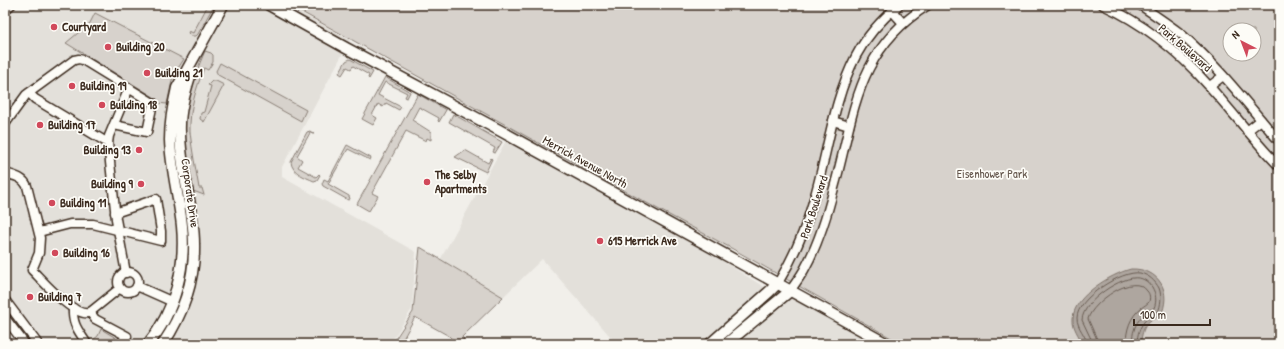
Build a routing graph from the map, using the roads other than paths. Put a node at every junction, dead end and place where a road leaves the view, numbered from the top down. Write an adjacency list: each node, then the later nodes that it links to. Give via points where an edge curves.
1 (10, 5): 8 (street)
2 (223, 5): 11 (main road, Corporate Drive)
3 (269, 5): 36 (main road, Merrick Avenue North)
4 (899, 5): 9 (street, Park Boulevard)
5 (928, 5): 10 (street, Park Boulevard)
6 (1103, 5): 13 (street, Park Boulevard, via 1160,39)
7 (1140, 5): 12 (street, Park Boulevard, via 1180,33)
8 (5, 10)
9 (892, 11): 10 (street); 17 (street, Park Boulevard, via 873,31 856,56 842,88)
10 (903, 24): 20 (street, Park Boulevard, via 878,51 865,76)
11 (201, 44): 26 (main road, Corporate Drive, via 186,90 180,125); 27 (main road, Corporate Drive, via 177,88 171,119 170,147)
12 (1223, 76): 13 (street, Park Boulevard); 16 (street, Park Boulevard)
13 (1210, 86): 21 (street, Park Boulevard)
14 (130, 88): 15 (street, via 79,59); 19 (street); 19 (street, via 153,103 147,132)
15 (29, 93): 18 (street); 23 (street)
16 (1261, 120): 21 (street); 22 (street, Park Boulevard)
17 (833, 121): 20 (street); 31 (street, Park Boulevard, via 813,202)
18 (5, 124)
19 (114, 125): 23 (street)
20 (849, 126): 32 (street, Park Boulevard)
21 (1247, 131): 24 (street, Park Boulevard)
22 (1279, 141)
23 (108, 143): 28 (street)
24 (1279, 166)
25 (5, 173): 30 (street, via 19,177 25,182)
26 (189, 202): 27 (main road); 50 (main road, Corporate Drive, via 194,245 191,280 180,314)
27 (180, 211): 41 (main road, Corporate Drive, via 183,251)
28 (115, 213): 29 (street); 29 (street, via 156,199 162,231 161,241)
29 (118, 230): 30 (street, via 81,223); 35 (street)
30 (39, 232): 42 (street, via 39,253 32,270)
31 (802, 234): 32 (street, via 809,240); 33 (street, Park Boulevard)
32 (818, 239): 34 (street, Park Boulevard)
33 (795, 251): 34 (street, via 801,248); 36 (street, Park Boulevard)
34 (811, 255): 39 (street, Park Boulevard)
35 (126, 273): 37 (street, via 136,277); 38 (street, via 118,282)
36 (778, 283): 39 (main road, Merrick Avenue North); 51 (main road)
37 (137, 286): 38 (street, via 129,292); 41 (street)
38 (120, 288): 43 (street)
39 (790, 290): 52 (main road); 53 (main road, Merrick Avenue North)
40 (5, 300): 46 (street)
41 (172, 302): 49 (main road, Corporate Drive, via 167,316)
42 (73, 308): 43 (street, via 83,313); 47 (street, via 74,323)
43 (90, 312): 48 (street, via 95,319 127,336)
44 (5, 318): 45 (street)
45 (24, 344)
46 (38, 344)
47 (88, 344)
48 (120, 344)
49 (148, 344)
50 (163, 344)
51 (710, 344)
52 (726, 344)
53 (887, 344)

